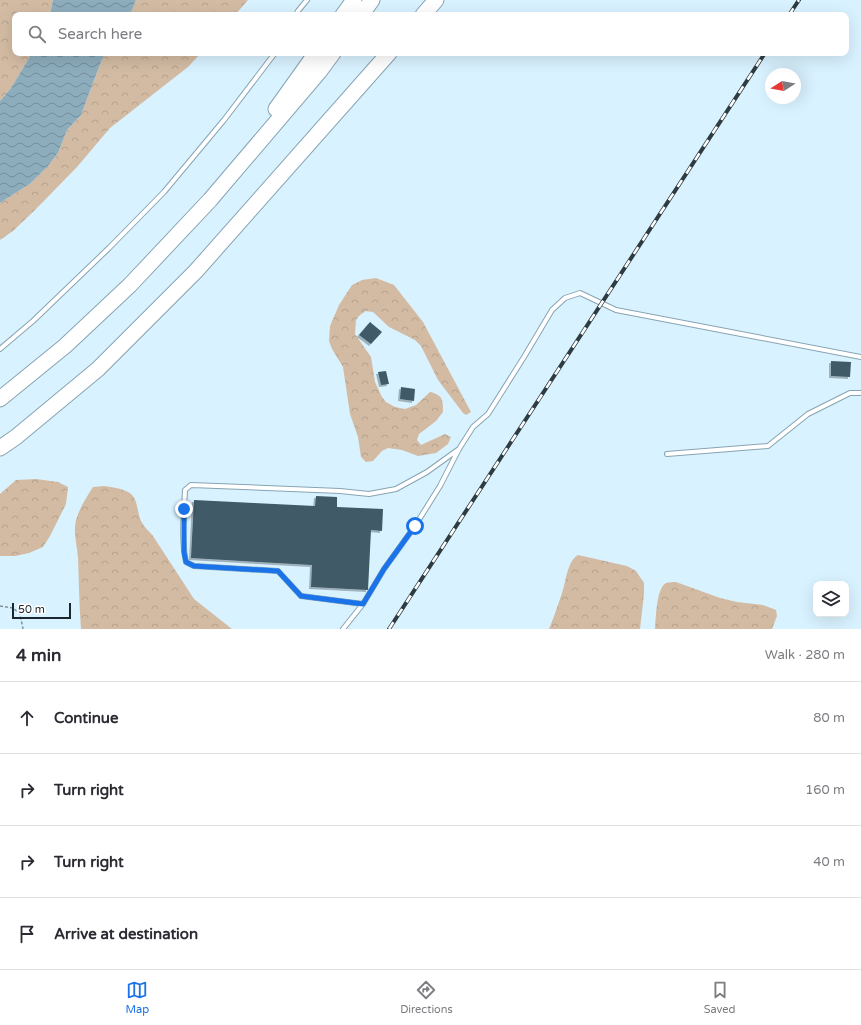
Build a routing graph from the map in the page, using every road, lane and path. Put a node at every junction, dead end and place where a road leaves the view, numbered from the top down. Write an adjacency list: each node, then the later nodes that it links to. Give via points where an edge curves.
1 (307, 0): 5 (lane)
2 (354, 0): 6 (highway)
3 (372, 0): 7 (highway)
4 (436, 0): 8 (highway)
5 (298, 12)
6 (345, 12)
7 (363, 12)
8 (426, 12)
9 (273, 56): 14 (lane, via 164,192 33,321)
10 (314, 56): 13 (highway)
11 (331, 56): 13 (highway)
12 (387, 56): 18 (highway, via 196,270 98,369)
13 (210, 200): 17 (highway, via 130,285 65,346)
14 (0, 349)
15 (861, 357): 19 (lane, via 616,310 580,293 565,298 552,310 488,414 473,427)
16 (861, 393): 20 (lane, via 850,393 808,414 768,446)
17 (0, 399)
18 (0, 448)
19 (459, 449): 21 (lane, via 440,486); 21 (lane, via 427,472 396,489 369,494 191,485 185,490 186,562 194,566 278,571 301,596)
20 (668, 454)
21 (363, 604): 24 (lane)
22 (0, 606): 23 (path, via 13,608 20,614)
23 (23, 629)
24 (343, 629)

